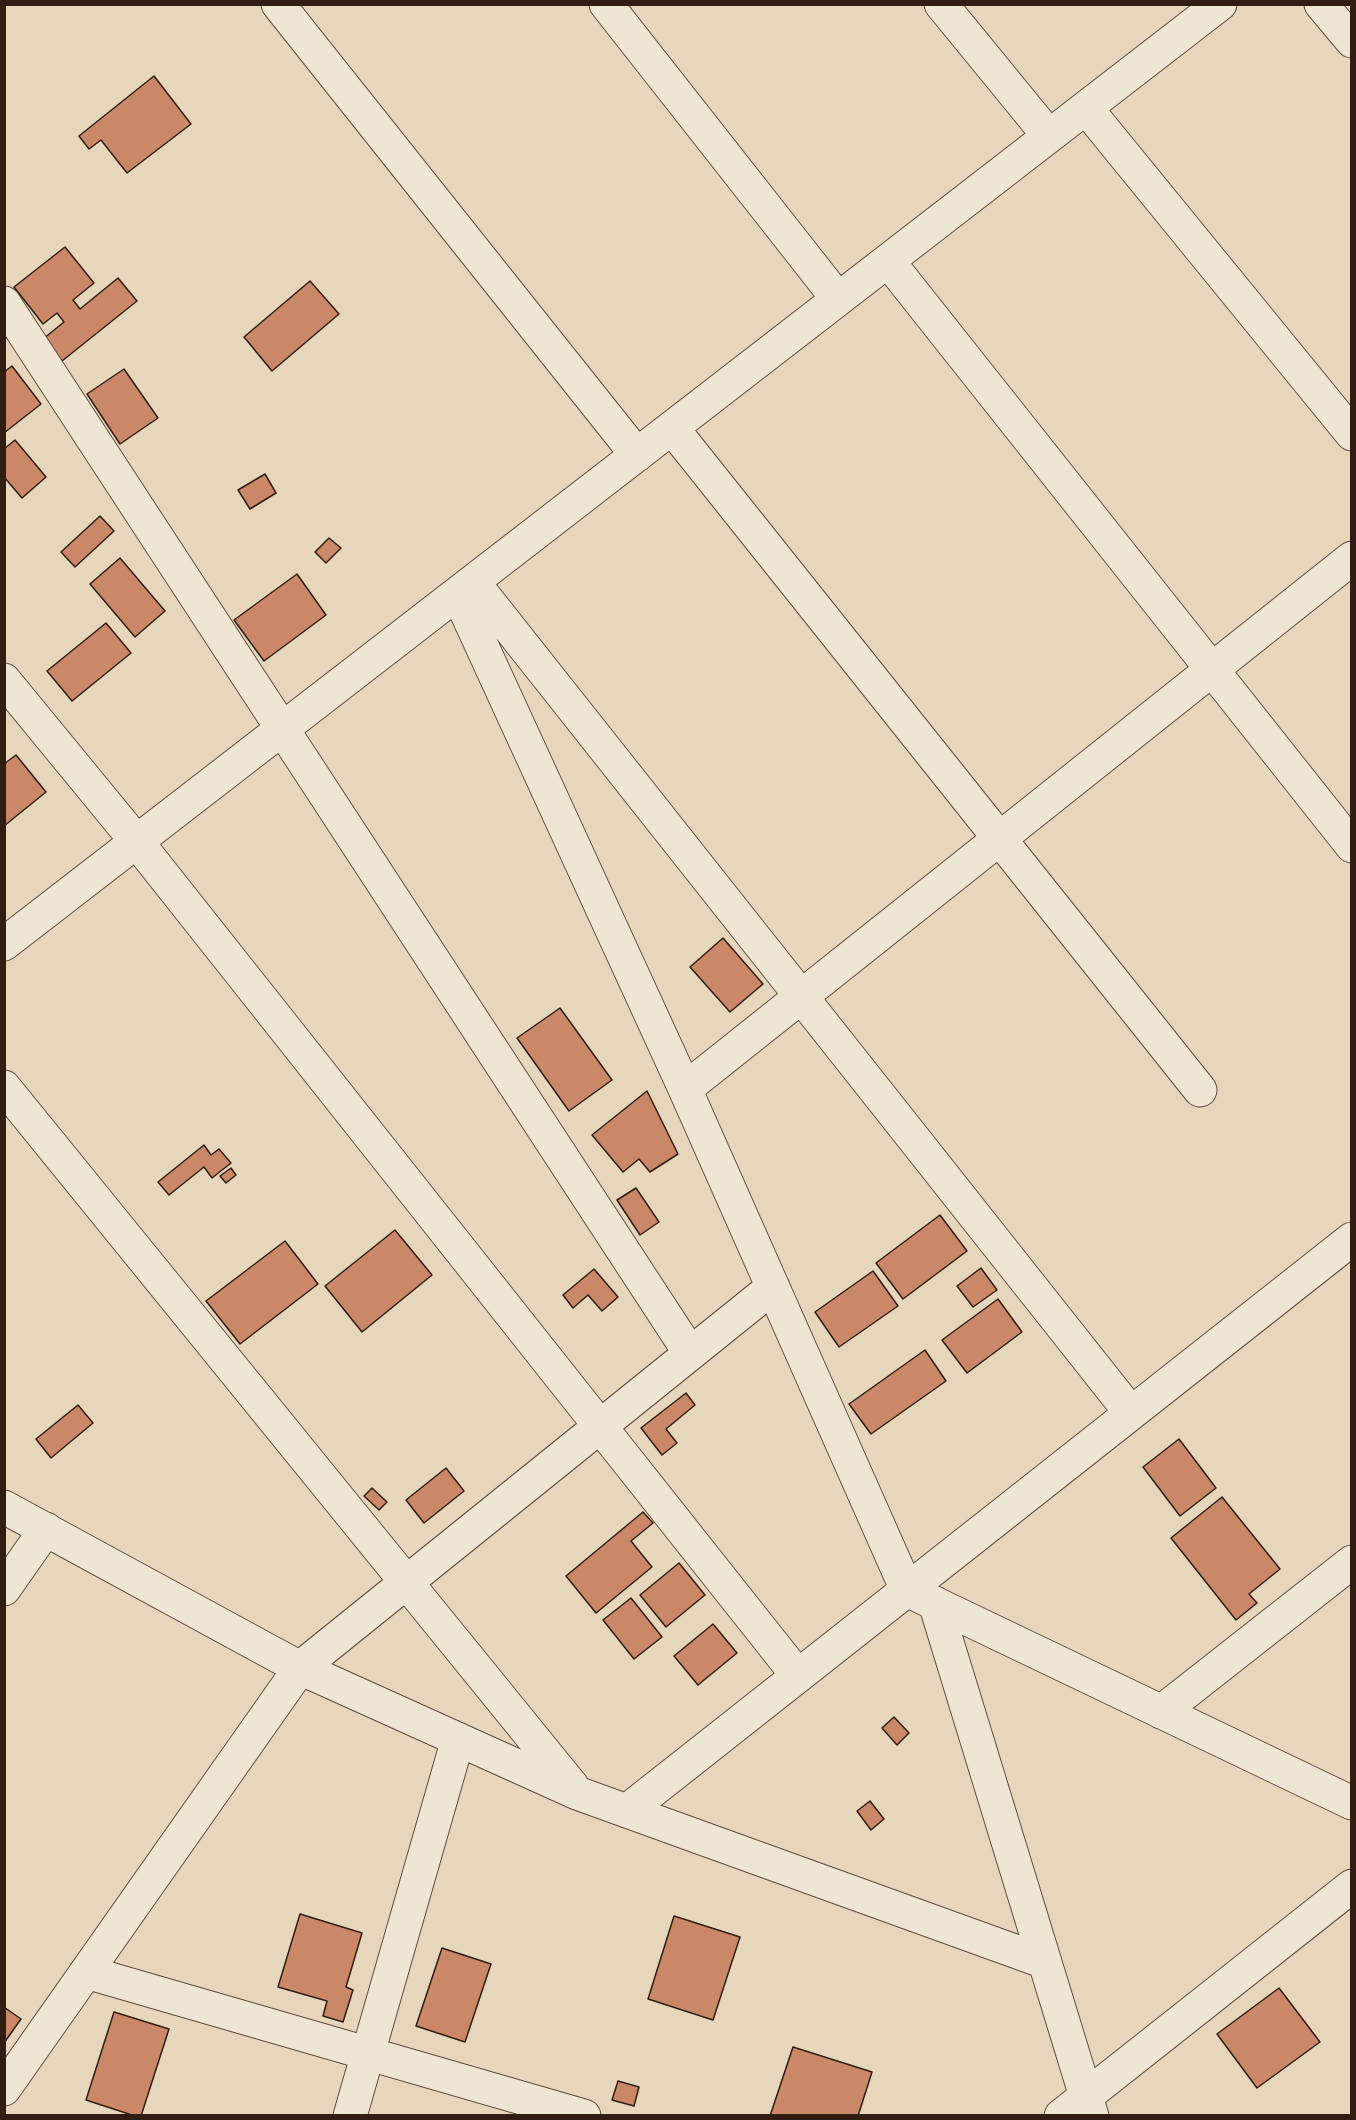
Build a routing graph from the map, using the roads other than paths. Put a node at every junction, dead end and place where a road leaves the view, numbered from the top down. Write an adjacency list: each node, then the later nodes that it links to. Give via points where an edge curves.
1 (278, 4): 14 (street)
2 (606, 4): 10 (street)
3 (941, 4): 8 (street)
4 (1220, 4): 7 (street)
5 (1322, 4): 6 (street)
6 (1352, 41)
7 (1086, 108): 8 (street); 13 (street)
8 (1049, 136): 9 (street)
9 (888, 261): 10 (street); 17 (street)
10 (838, 299): 12 (street)
11 (4, 303): 19 (street)
12 (672, 428): 14 (street); 20 (street)
13 (1352, 434)
14 (637, 455): 16 (street)
15 (1352, 558): 17 (street)
16 (465, 588): 19 (street); 24 (street); 26 (street)
17 (1212, 670): 20 (street); 22 (street)
18 (4, 680): 21 (street)
19 (282, 730): 21 (street); 30 (street)
20 (1000, 838): 24 (street); 27 (street)
21 (136, 842): 23 (street); 32 (street)
22 (1352, 846)
23 (4, 944)
24 (801, 996): 26 (street); 31 (street)
25 (4, 1087): 36 (street)
26 (685, 1089): 29 (street)
27 (1200, 1090)
28 (1352, 1239): 31 (street)
29 (773, 1287): 30 (street); 38 (street)
30 (690, 1353): 32 (street)
31 (1131, 1413): 38 (street)
32 (600, 1426): 36 (street); 40 (street)
33 (4, 1507): 34 (street)
34 (46, 1529): 37 (street); 39 (street)
35 (1352, 1562): 41 (street)
36 (407, 1582): 39 (street); 43 (street)
37 (4, 1589)
38 (921, 1596): 40 (street); 41 (street); 47 (street)
39 (300, 1668): 42 (street); 48 (street)
40 (798, 1676): 45 (street)
41 (1161, 1712): 44 (street)
42 (458, 1739): 43 (street); 49 (street)
43 (577, 1792): 45 (street)
44 (1352, 1803)
45 (628, 1810): 47 (street)
46 (1352, 1886): 51 (street)
47 (1045, 1962): 51 (street)
48 (86, 1972): 49 (street); 50 (street)
49 (368, 2053): 52 (street); 53 (street)
50 (4, 2089)
51 (1080, 2109)
52 (350, 2115)
53 (584, 2115)

